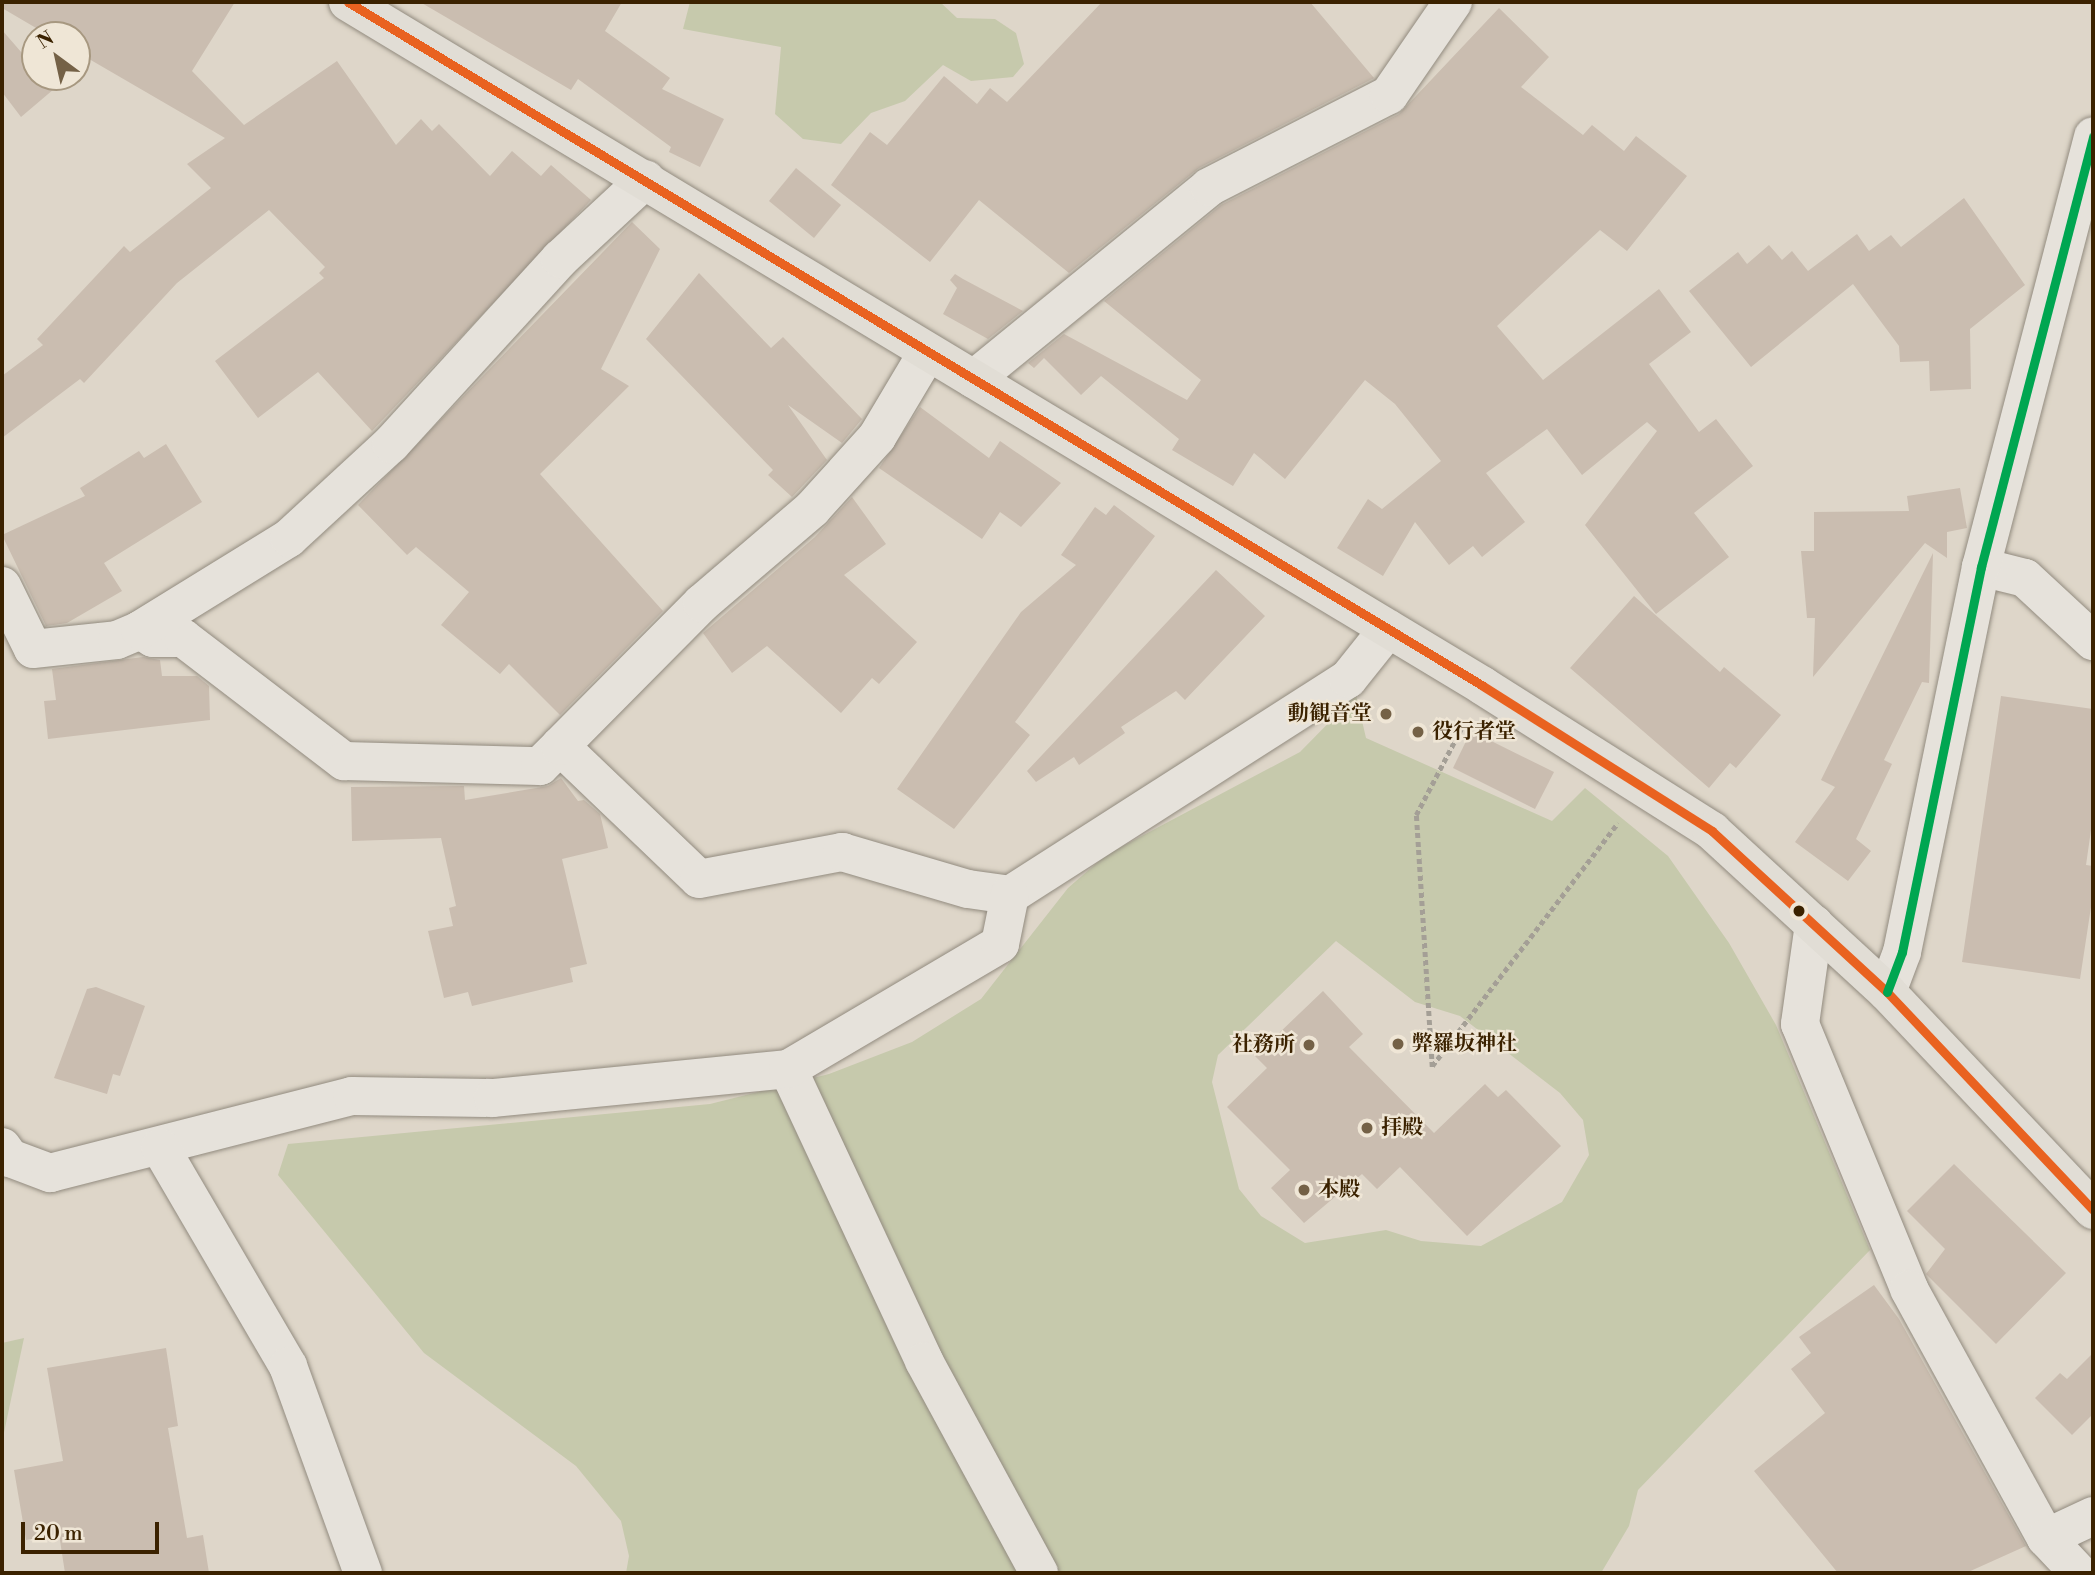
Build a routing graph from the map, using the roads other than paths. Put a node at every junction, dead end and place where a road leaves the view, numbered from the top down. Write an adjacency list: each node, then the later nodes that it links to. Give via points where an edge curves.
1 (348, 2): 4 (main road)
2 (1453, 2): 6 (street, via 1389,94 1209,187)
3 (2093, 136): 7 (street)
4 (646, 179): 5 (main road); 10 (street, via 560,259 391,444 289,538)
5 (927, 353): 6 (main road); 12 (street, via 877,437 812,509 702,603)
6 (974, 379): 9 (main road)
7 (1981, 567): 11 (street, via 2025,578); 15 (street, via 1902,952)
8 (2, 586): 10 (street, via 33,649 117,640)
9 (1388, 629): 13 (street, via 1348,678); 14 (main road, via 1712,831)
10 (140, 631): 12 (street, via 153,638 183,638 344,761 540,766)
11 (2093, 641)
12 (560, 746): 13 (street, via 699,879 842,852 968,889)
13 (1010, 895): 16 (street, via 1000,944)
14 (1814, 924): 15 (main road); 21 (street, via 1800,1024 1909,1289)
15 (1887, 992): 19 (main road)
16 (788, 1069): 18 (street, via 493,1098 352,1097); 23 (street, via 924,1361)
17 (2, 1147): 18 (street, via 10,1158 50,1173)
18 (160, 1147): 22 (street, via 288,1366)
19 (2093, 1210)
20 (2093, 1516): 21 (street)
21 (2046, 1538): 24 (street)
22 (363, 1573)
23 (1040, 1573)
24 (2079, 1573)

